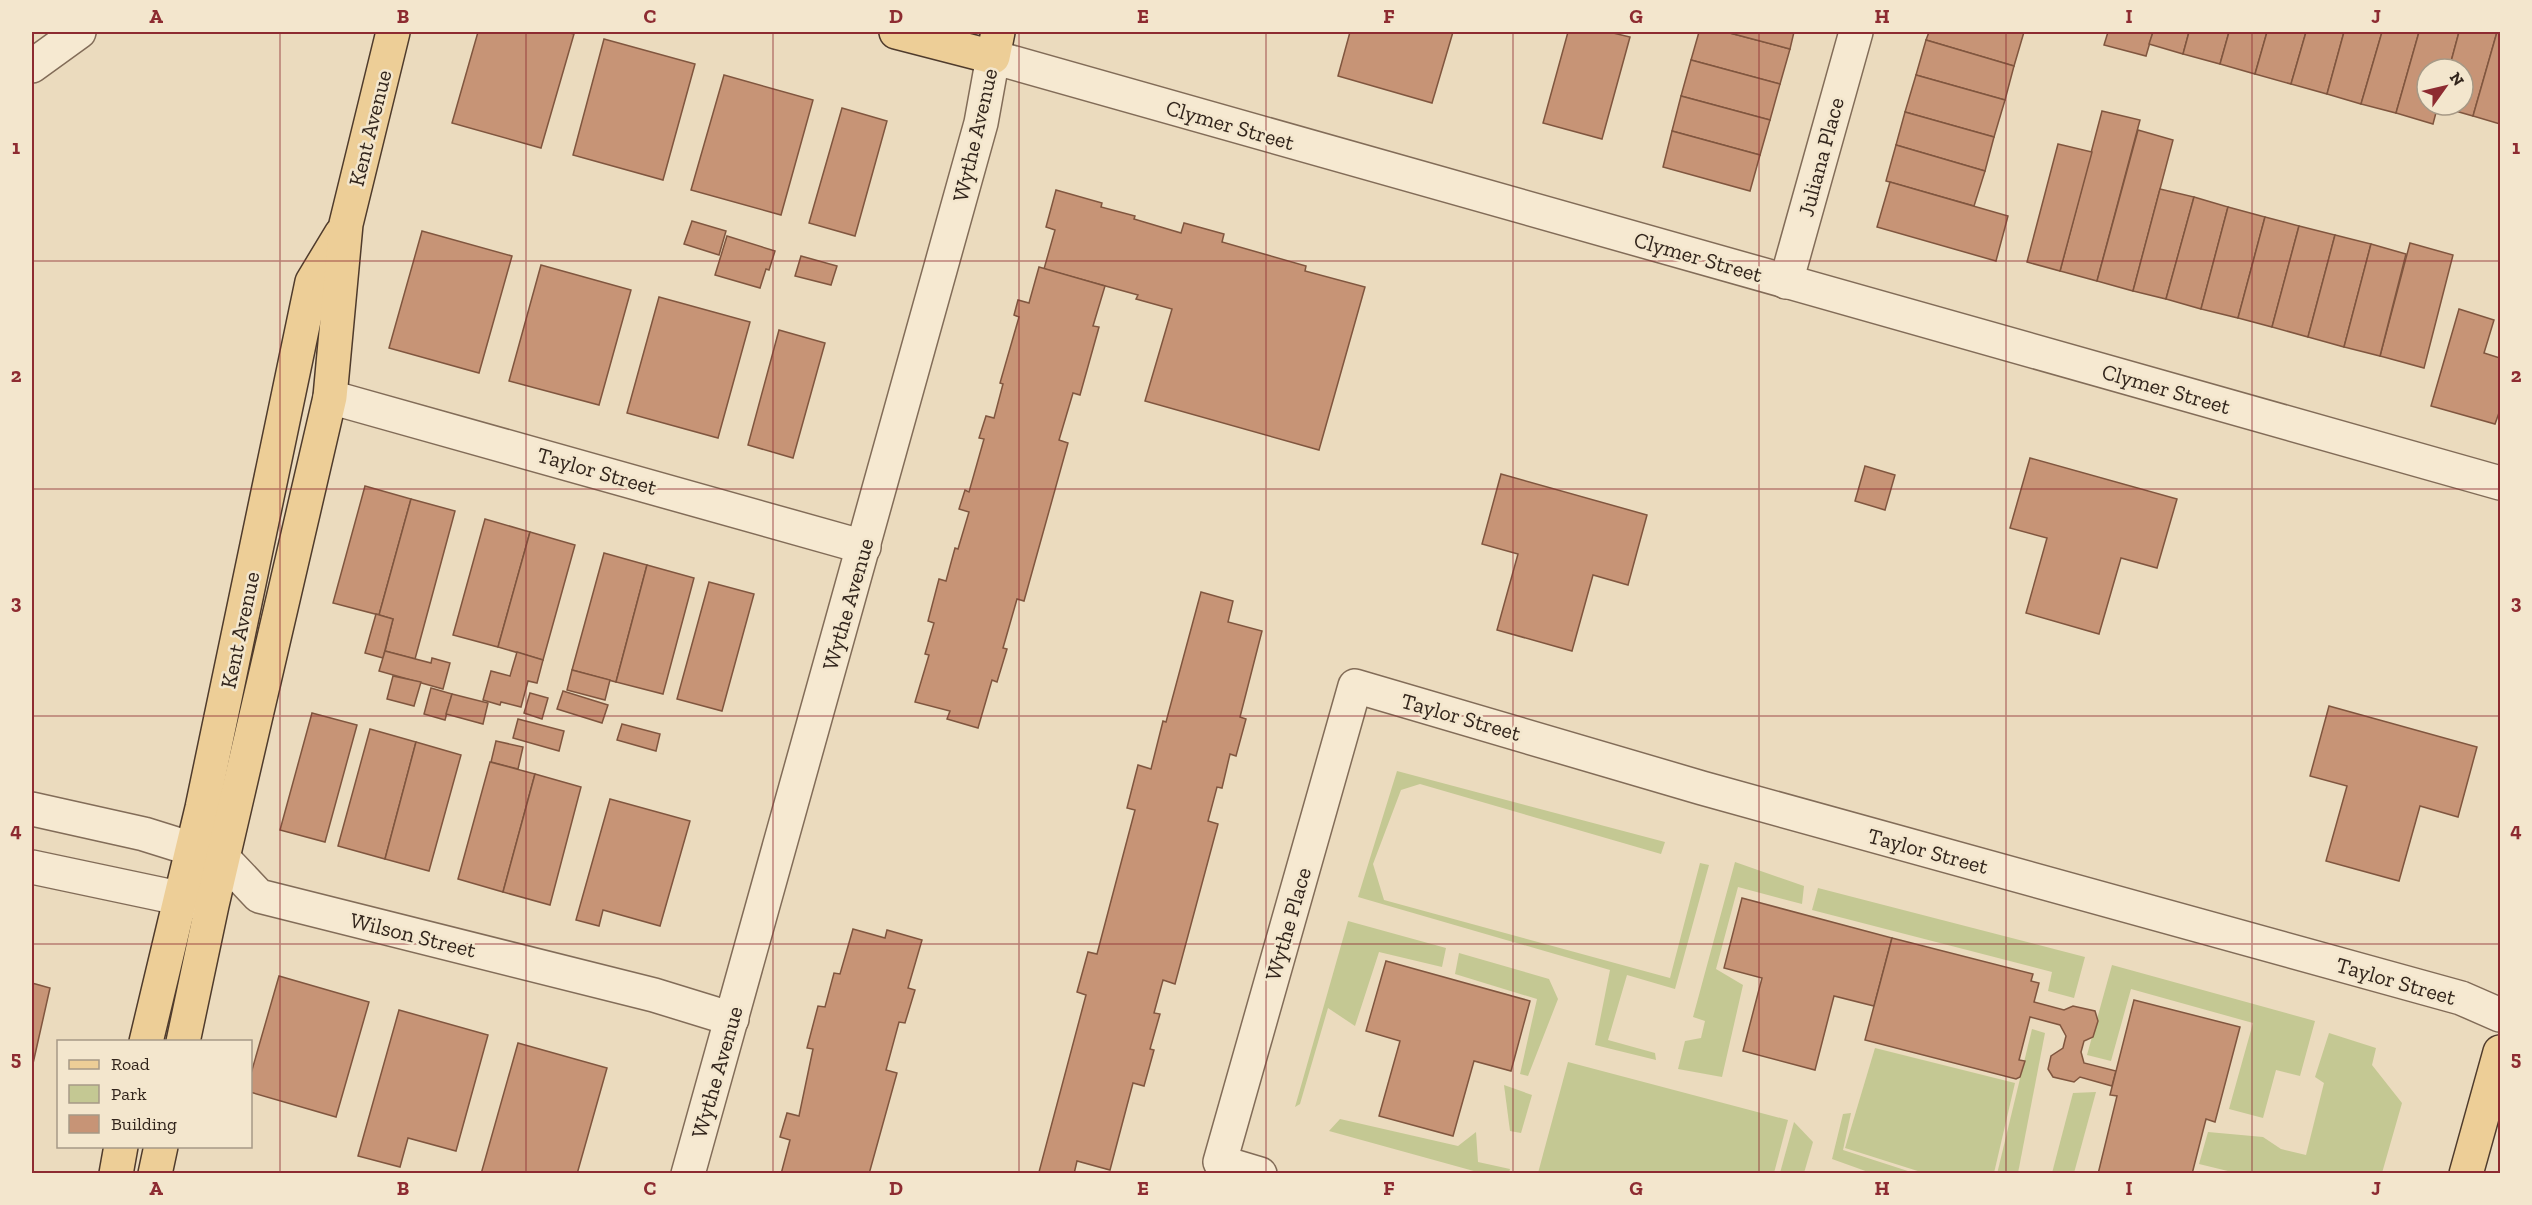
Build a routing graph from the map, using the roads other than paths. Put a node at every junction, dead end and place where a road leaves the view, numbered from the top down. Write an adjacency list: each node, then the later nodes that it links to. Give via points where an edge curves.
1 (79, 32): 6 (street)
2 (393, 32): 7 (main road, Kent Avenue)
3 (896, 32): 5 (main road, Clymer Street)
4 (1856, 32): 8 (street, Juliana Place)
5 (995, 44): 8 (street, Clymer Street); 11 (street, Wythe Avenue, via 981,123)
6 (32, 66)
7 (346, 224): 9 (main road, Kent Avenue); 14 (main road, Kent Avenue, via 312,282)
8 (1786, 282): 10 (street, Clymer Street)
9 (330, 397): 11 (street, Taylor Street); 15 (main road, Kent Avenue)
10 (2500, 483)
11 (864, 547): 19 (street, Wythe Avenue)
12 (1355, 686): 18 (street, Taylor Street, via 1702,788 2460,998); 28 (street, Wythe Place, via 1220,1162)
13 (32, 809): 14 (street, Wilson Street)
14 (193, 849): 15 (street, Wilson Street); 17 (main road, Kent Avenue)
15 (224, 859): 17 (main road, Kent Avenue); 19 (street, Wilson Street, via 259,896 654,995)
16 (32, 867): 17 (street)
17 (196, 901): 20 (main road, Kent Avenue); 21 (main road, Kent Avenue)
18 (2500, 1015)
19 (732, 1019): 27 (street, Wythe Avenue)
20 (146, 1040)
21 (183, 1040)
22 (2500, 1052): 29 (main road)
23 (122, 1148): 25 (main road)
24 (161, 1148): 26 (main road)
25 (116, 1173)
26 (155, 1173)
27 (688, 1173)
28 (1260, 1173)
29 (2466, 1173)

